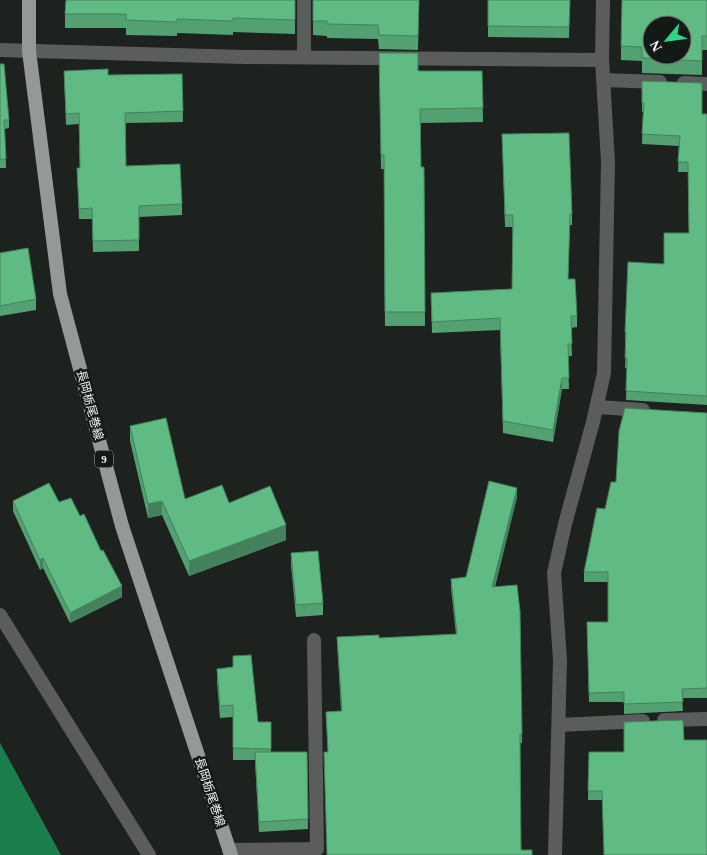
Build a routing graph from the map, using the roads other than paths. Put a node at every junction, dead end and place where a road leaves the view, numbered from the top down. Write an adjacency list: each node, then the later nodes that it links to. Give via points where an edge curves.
1 (29, 0): 5 (main road, 長岡栃尾巻線 / 9)
2 (304, 0): 6 (street)
3 (603, 0): 7 (street)
4 (0, 50): 5 (street)
5 (29, 51): 6 (street); 16 (main road, 長岡栃尾巻線 / 9, via 60,294 122,526)
6 (304, 57): 7 (street)
7 (602, 60): 8 (street)
8 (604, 80): 9 (street); 10 (street, via 608,162 604,373)
9 (707, 84)
10 (597, 407): 11 (street); 15 (street, via 554,573 560,660)
11 (661, 411)
12 (0, 615): 17 (street)
13 (314, 640): 16 (street, via 317,849)
14 (707, 719): 15 (street)
15 (559, 725): 18 (street)
16 (230, 853)
17 (149, 855)
18 (555, 855)

